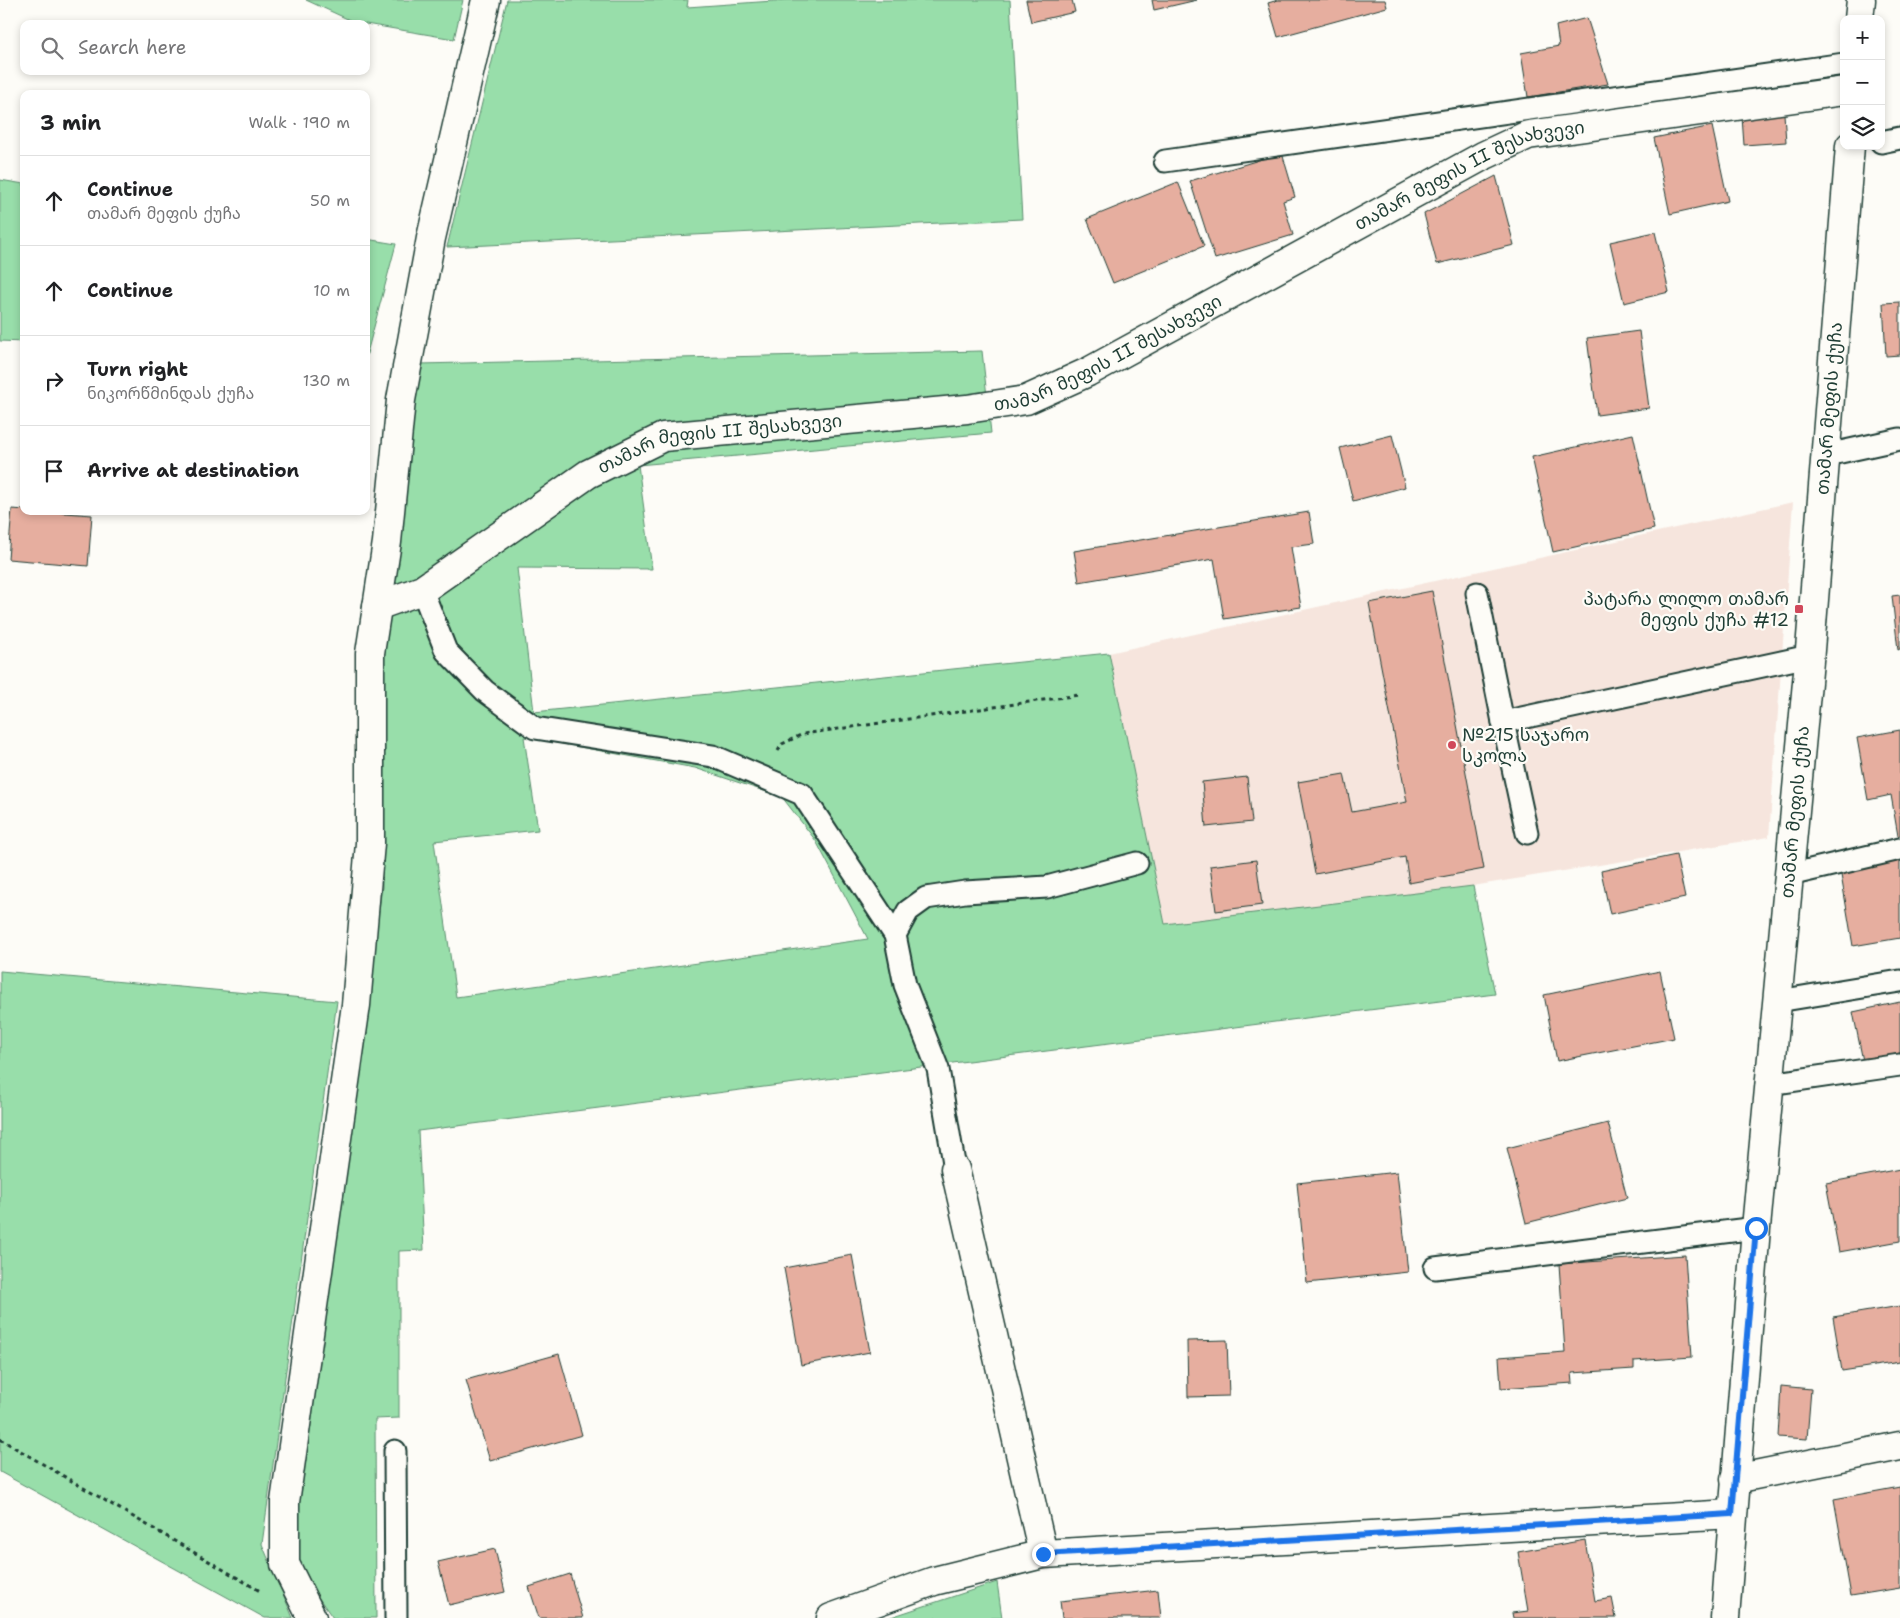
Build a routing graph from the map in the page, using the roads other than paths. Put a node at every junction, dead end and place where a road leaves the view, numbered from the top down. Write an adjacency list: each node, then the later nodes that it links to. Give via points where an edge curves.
1 (486, 0): 14 (street, via 431,238 403,390)
2 (1861, 0): 3 (street)
3 (1859, 15)
4 (1840, 65): 9 (lane)
5 (1840, 92): 12 (street, თამარ მეფის II შესახვევი, via 1528,135 1483,156 1088,372 1026,400 967,409 663,437 588,474)
6 (1900, 138): 7 (lane)
7 (1885, 141)
8 (1854, 150): 11 (street, თამარ მეფის ქუჩა)
9 (1165, 161)
10 (1900, 439): 11 (lane)
11 (1827, 455): 15 (street, თამარ მეფის ქუჩა)
12 (422, 590): 14 (street, თამარ მეფის II შესახვევი); 21 (lane, via 446,651 485,691 535,728 713,756 802,794)
13 (1477, 593): 16 (lane)
14 (377, 606): 34 (street, via 370,653 370,843 356,1005 285,1502 285,1564)
15 (1809, 656): 16 (lane); 20 (street, თამარ მეფის ქუჩა)
16 (1503, 722): 17 (lane)
17 (1526, 833)
18 (1900, 849): 20 (lane)
19 (1137, 863): 21 (lane, via 1047,887 926,898 908,911)
20 (1789, 875): 23 (street, თამარ მეფის ქუჩა)
21 (895, 934): 26 (lane, via 905,984 938,1069)
22 (1900, 981): 23 (lane)
23 (1778, 1001): 25 (street, თამარ მეფის ქუჩა)
24 (1900, 1065): 25 (lane)
25 (1770, 1084): 27 (street, თამარ მეფის ქუჩა)
26 (955, 1169): 33 (street)
27 (1756, 1228): 28 (lane); 31 (street, თამარ მეფის ქუჩა)
28 (1435, 1268)
29 (1900, 1446): 31 (street)
30 (395, 1450): 35 (lane)
31 (1735, 1479): 32 (street, თამარ მეფის ქუჩა)
32 (1732, 1514): 33 (street); 37 (street, თამარ მეფის ქუჩა)
33 (1043, 1554): 36 (street, via 934,1581)
34 (312, 1618)
35 (396, 1618)
36 (831, 1618)
37 (1725, 1618)

